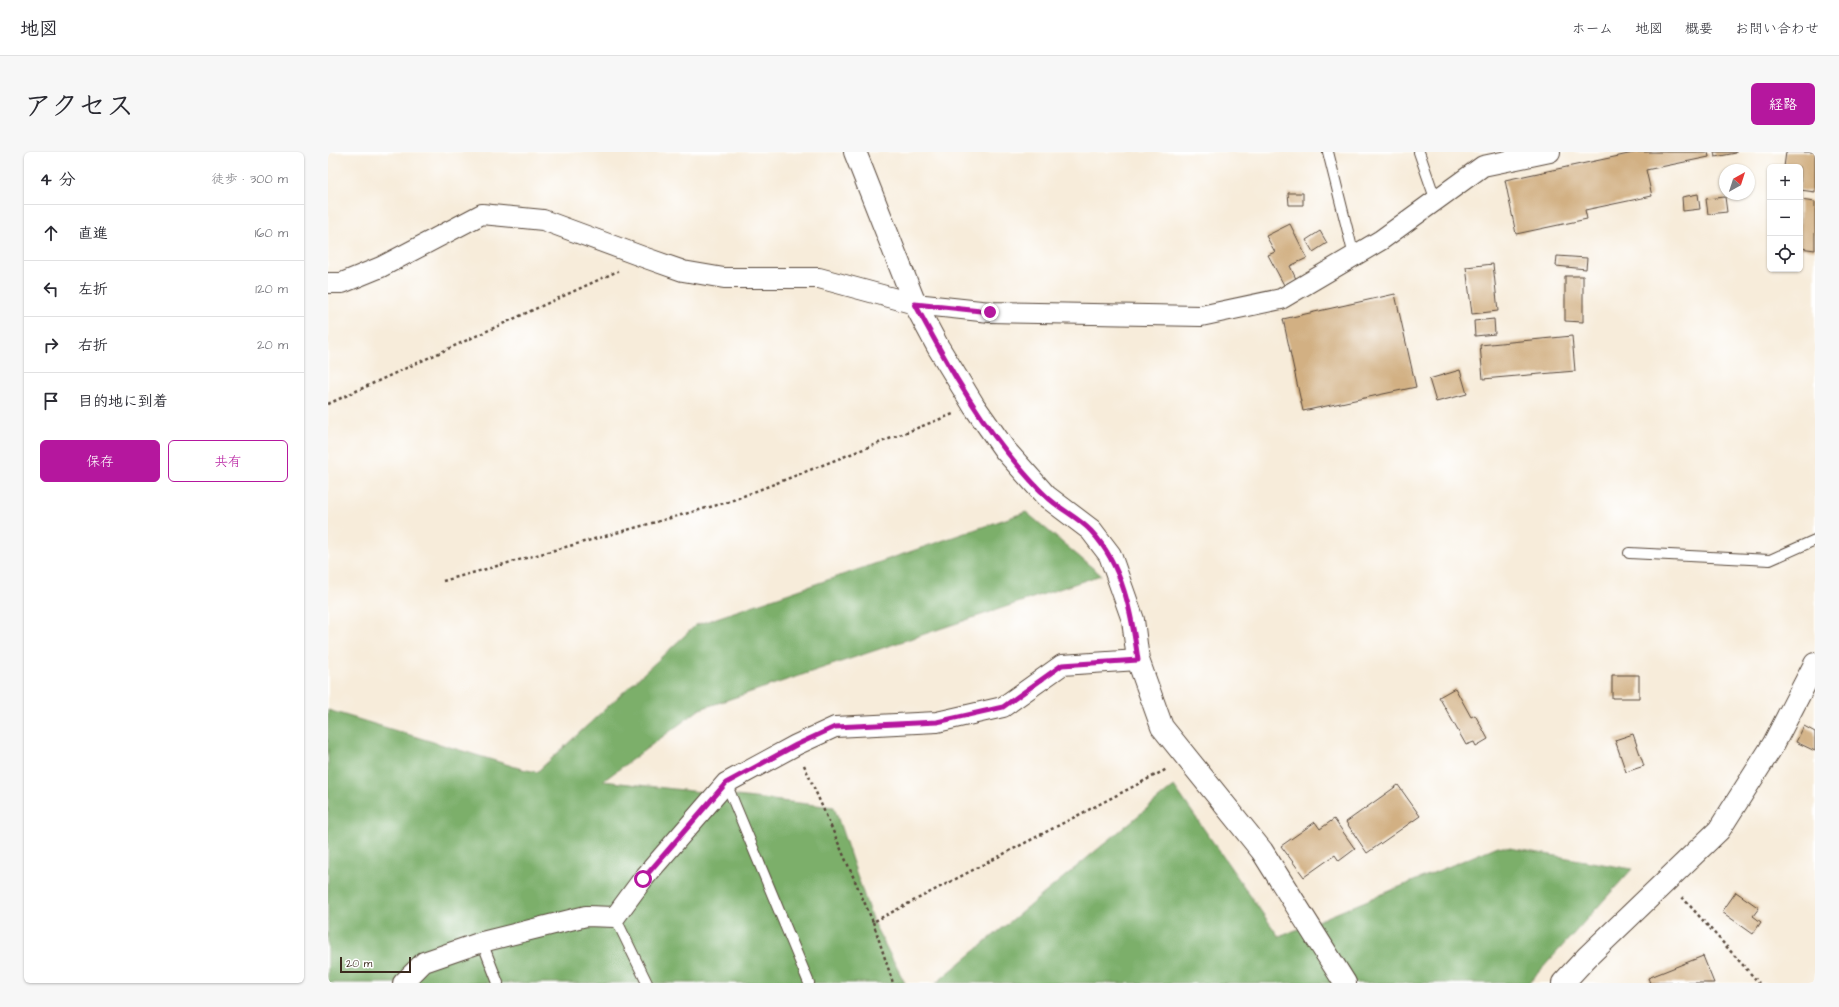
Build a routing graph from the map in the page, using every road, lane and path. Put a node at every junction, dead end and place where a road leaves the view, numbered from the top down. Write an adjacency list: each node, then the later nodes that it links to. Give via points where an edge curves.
1 (855, 152): 9 (street)
2 (1328, 152): 6 (lane)
3 (1419, 152): 5 (lane)
4 (1550, 152): 5 (street, via 1483,166)
5 (1436, 200): 6 (street, via 1381,240)
6 (1354, 256): 9 (street, via 1281,300 1201,316 990,312)
7 (646, 258): 8 (street, via 543,220 482,214 381,267 342,283); 9 (street, via 683,271 724,278 819,278); 10 (path)
8 (328, 283)
9 (915, 304): 11 (street, via 938,348)
10 (328, 404)
11 (974, 406): 14 (path, via 728,502); 15 (street, via 1006,450 1046,496 1091,530 1110,555 1133,620)
12 (1815, 540): 13 (lane, via 1770,560)
13 (1629, 553)
14 (444, 581)
15 (1138, 660): 17 (street, via 1062,665 1003,707 937,722 835,727); 18 (street, via 1162,727)
16 (1815, 664): 20 (street, via 1773,745 1719,830)
17 (796, 745): 19 (street); 22 (path)
18 (1187, 758): 22 (path); 29 (street, via 1262,851)
19 (726, 783): 21 (street, via 643,879); 27 (lane)
20 (1667, 880): 30 (street); 31 (path)
21 (615, 917): 23 (street, via 586,916); 26 (lane)
22 (873, 922): 28 (path)
23 (482, 942): 24 (street, via 424,962); 25 (lane)
24 (403, 983)
25 (498, 983)
26 (647, 983)
27 (808, 983)
28 (893, 983)
29 (1345, 983)
30 (1563, 983)
31 (1759, 983)

